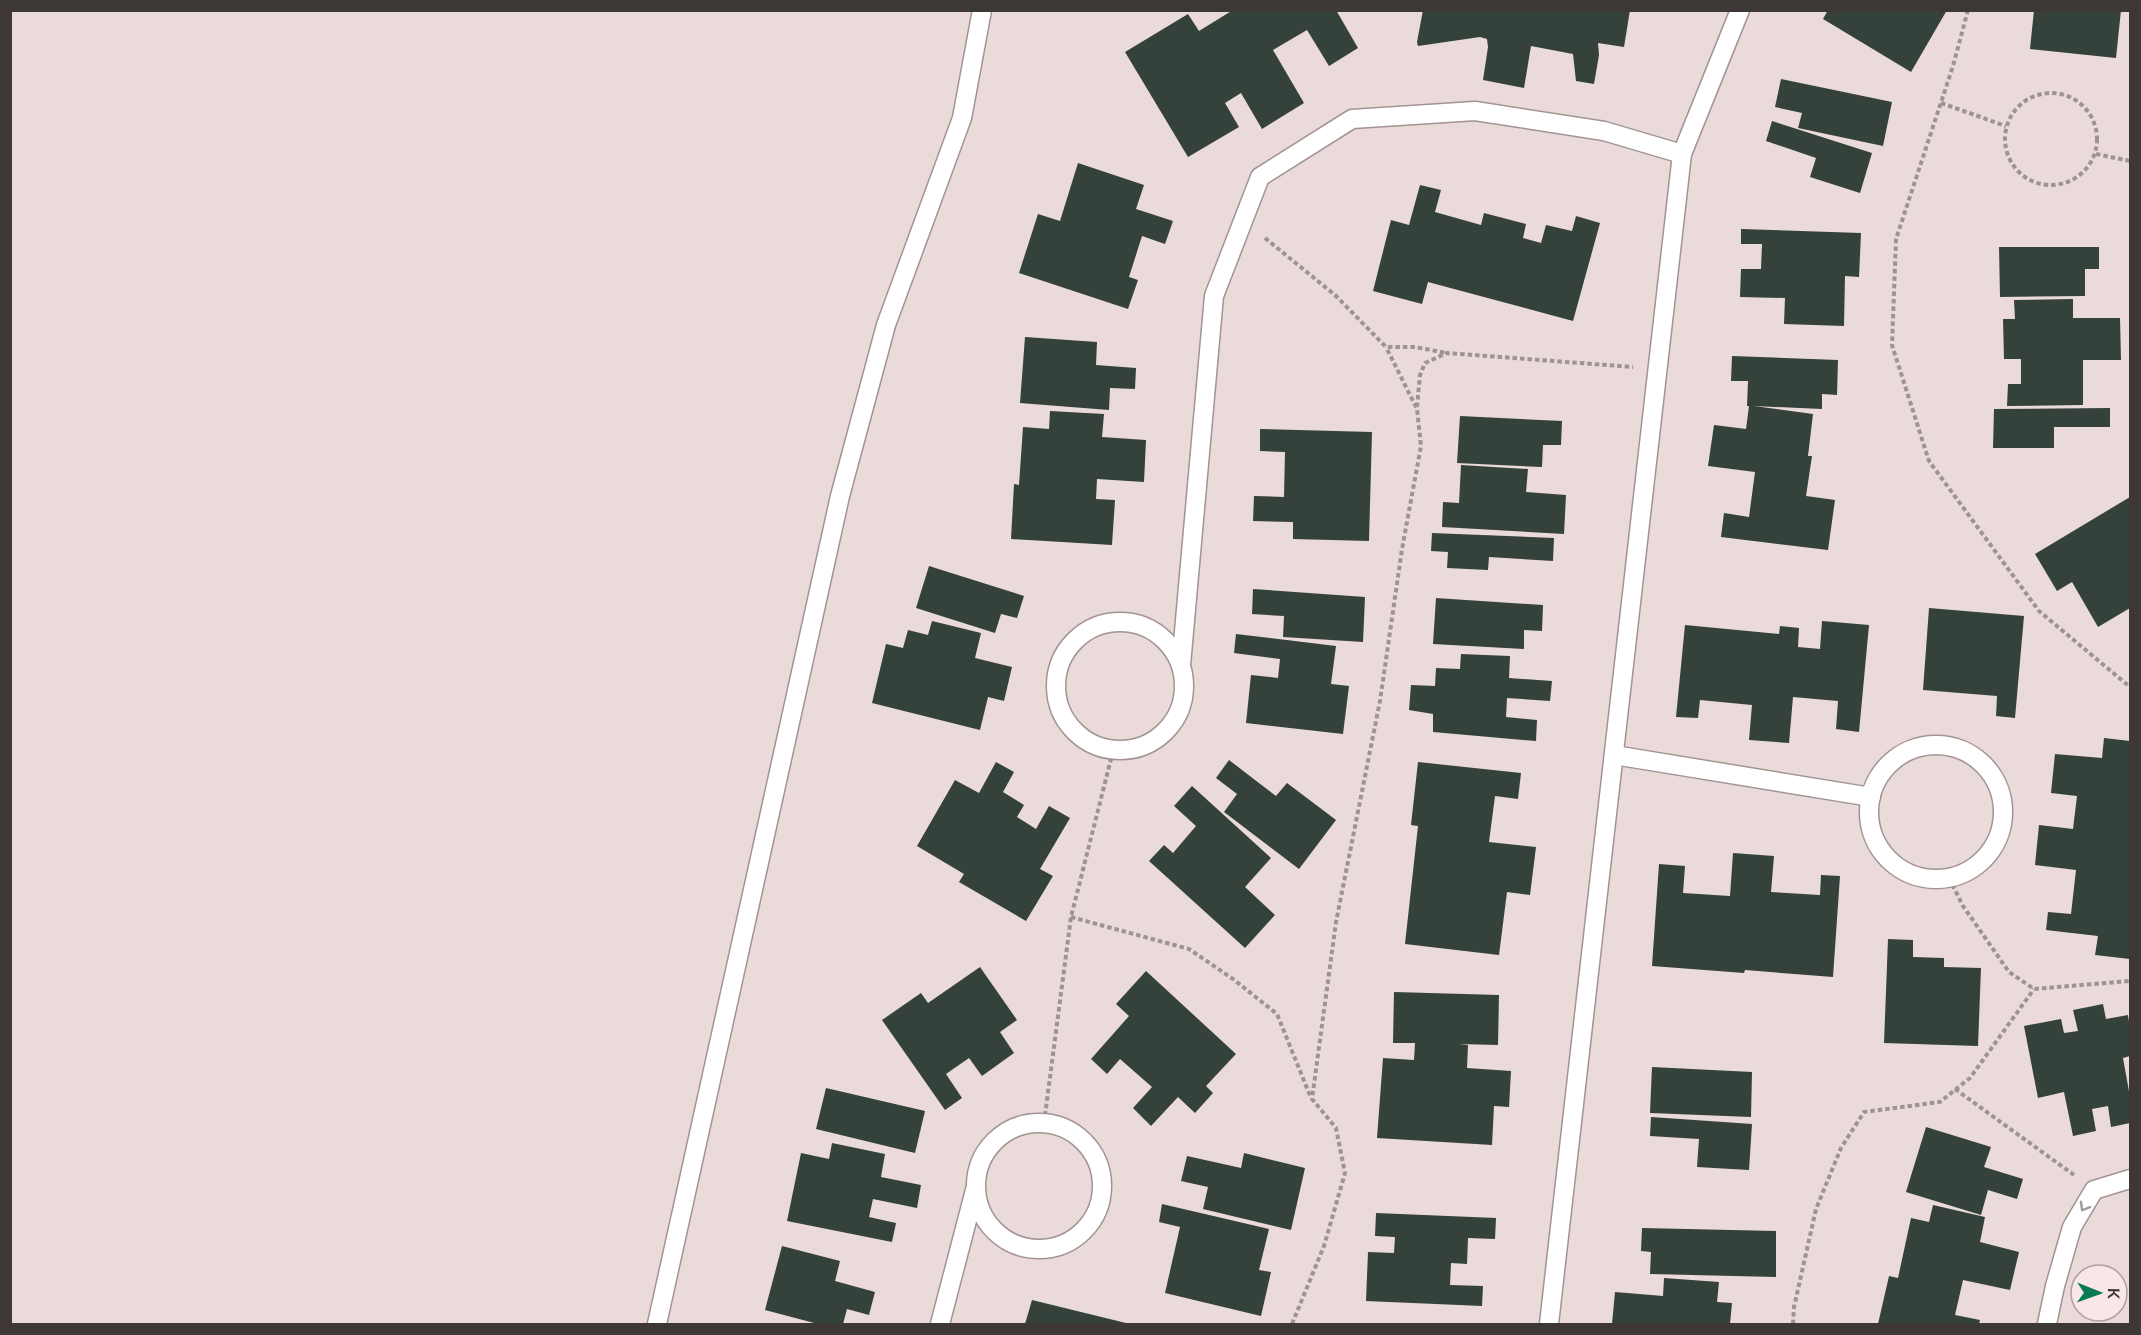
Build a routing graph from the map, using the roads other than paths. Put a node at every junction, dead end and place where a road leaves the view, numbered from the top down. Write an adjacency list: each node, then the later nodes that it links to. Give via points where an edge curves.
1 (982, 10): 9 (lane, via 962,118 886,325 840,496)
2 (1740, 10): 3 (lane)
3 (1682, 154): 4 (lane, via 1604,131 1475,111 1352,119 1260,177 1214,296); 5 (lane)
4 (1181, 665): 4 (lane, via 1185,687 1180,709 1168,729 1151,743 1130,751 1113,751 1091,744 1073,731 1061,712 1055,691 1058,668 1068,648 1084,632 1104,623 1127,621 1148,628 1167,641)
5 (1614, 755): 6 (lane); 11 (lane)
6 (1871, 797): 6 (lane, via 1888,765 1907,751 1929,745 1961,750 1981,762 1996,780 2003,803 2002,826 1988,855 1970,870 1933,879 1911,874 1891,862 1877,843 1870,821)
7 (2130, 1179): 12 (lane, one-way to 12, via 2094,1190 2072,1227)
8 (976, 1186): 8 (lane, via 980,1164 991,1145 1008,1131 1044,1123 1065,1129 1083,1141 1096,1158 1102,1180 1101,1202 1092,1222 1063,1245 1042,1250 1020,1247 1001,1237 986,1220); 10 (lane)
9 (657, 1324)
10 (940, 1324)
11 (1549, 1324)
12 (2047, 1324)

